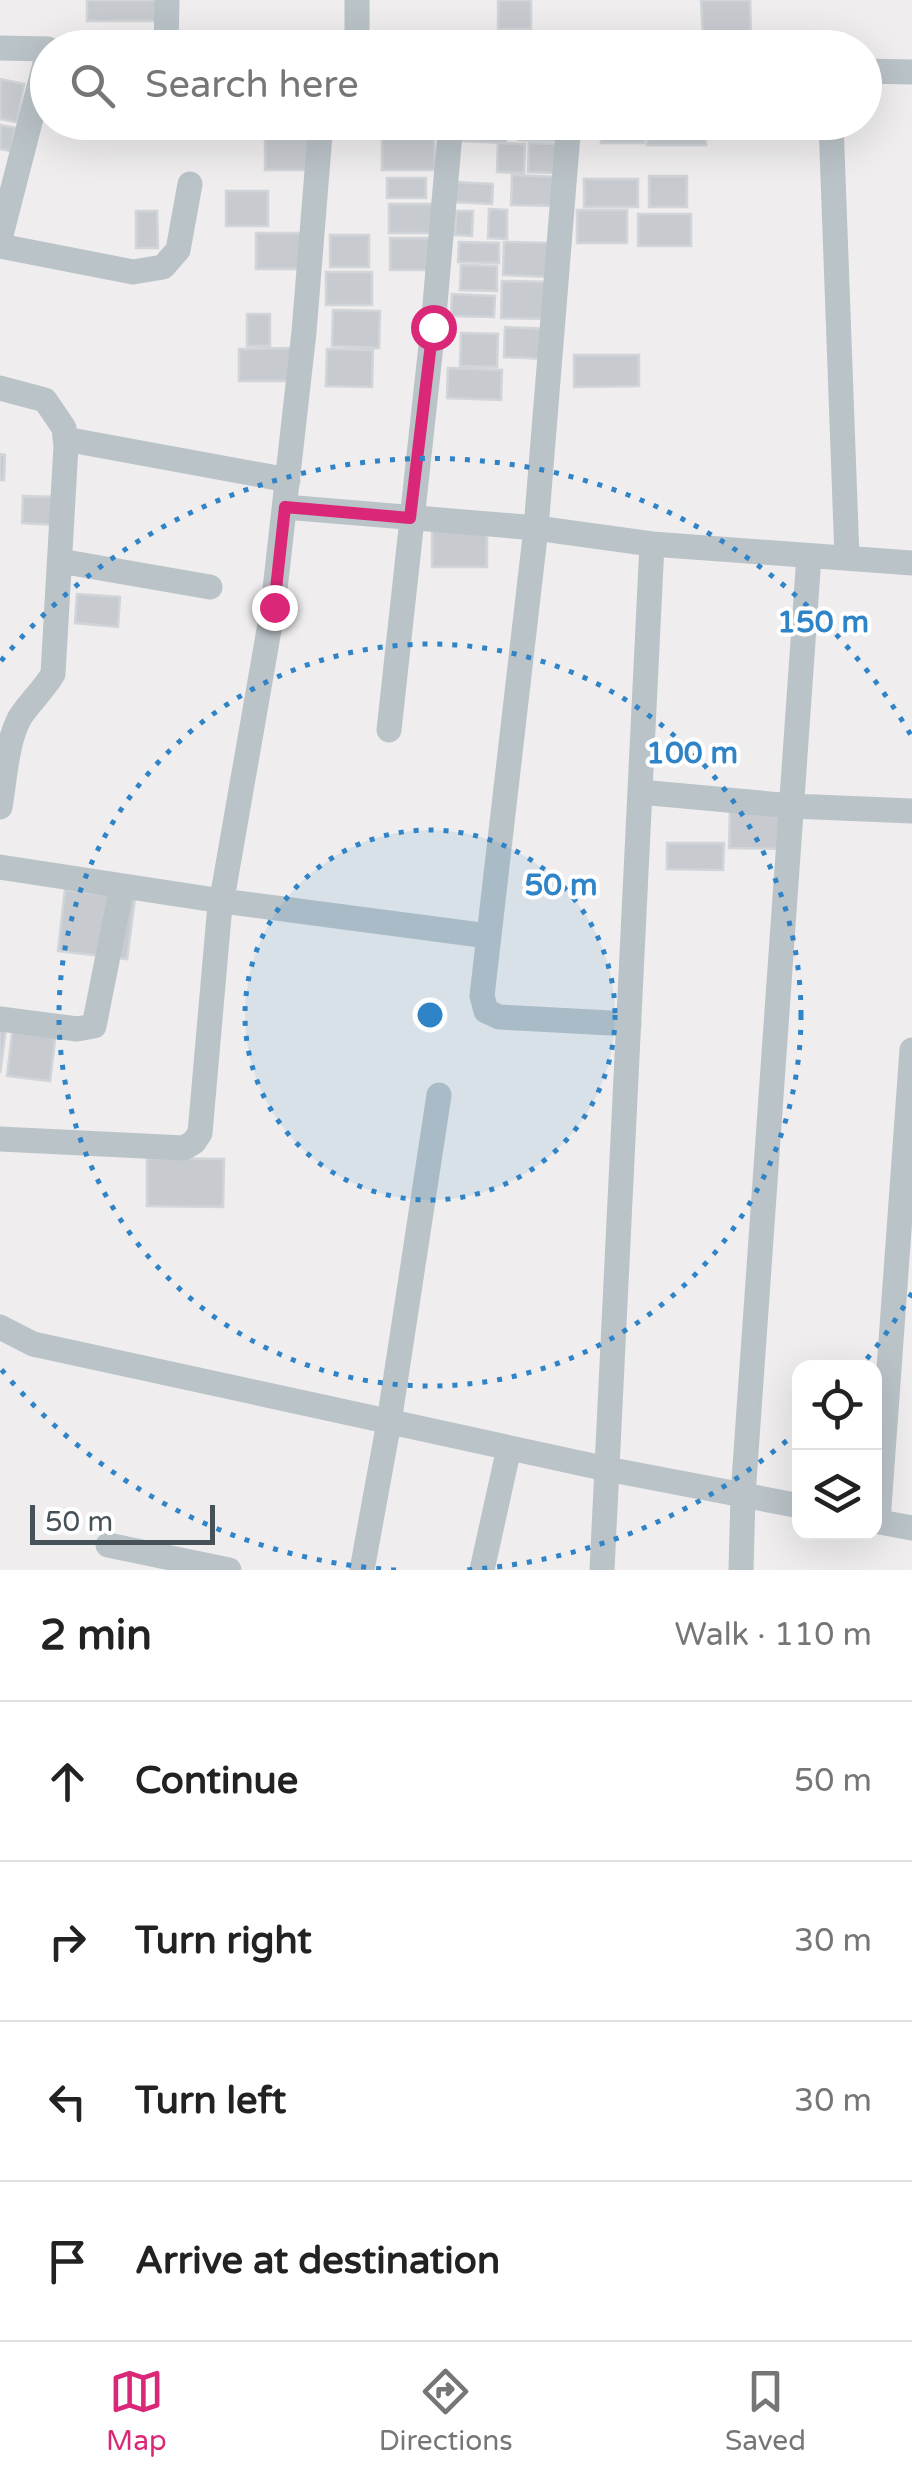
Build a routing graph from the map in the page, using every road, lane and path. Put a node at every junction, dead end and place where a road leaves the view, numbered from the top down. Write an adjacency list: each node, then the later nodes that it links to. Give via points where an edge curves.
1 (167, 0): 3 (street)
2 (357, 0): 4 (street)
3 (166, 30)
4 (357, 30)
5 (0, 48): 6 (street)
6 (30, 49)
7 (882, 71): 8 (street)
8 (912, 72)
9 (30, 120): 15 (street)
10 (320, 140): 19 (street)
11 (449, 140): 21 (street)
12 (568, 140): 22 (street)
13 (832, 140): 25 (street)
14 (190, 184): 16 (street, via 178,250 164,267 134,272)
15 (0, 238)
16 (0, 246)
17 (0, 388): 18 (street, via 46,400)
18 (65, 439): 19 (street); 26 (street)
19 (288, 480): 20 (street)
20 (285, 507): 21 (street); 36 (street)
21 (410, 518): 22 (street); 29 (street)
22 (536, 528): 23 (street); 37 (street)
23 (652, 544): 24 (street); 30 (street)
24 (808, 556): 25 (street); 31 (street)
25 (847, 558): 27 (street)
26 (60, 561): 28 (street); 32 (street, via 53,674 18,721)
27 (912, 563)
28 (210, 586)
29 (390, 730)
30 (640, 792): 31 (street); 39 (street)
31 (792, 806): 33 (street); 48 (street)
32 (0, 807)
33 (912, 811)
34 (0, 867): 35 (street)
35 (122, 886): 36 (street); 38 (street, via 94,1026)
36 (222, 901): 37 (street); 42 (street, via 194,1142 184,1148)
37 (488, 936): 39 (street, via 486,1011 500,1018)
38 (0, 1019)
39 (629, 1024): 47 (street)
40 (912, 1050): 46 (street)
41 (439, 1095): 44 (street)
42 (0, 1139)
43 (0, 1326): 44 (street, via 33,1344)
44 (390, 1422): 45 (street); 54 (street)
45 (509, 1448): 47 (street); 55 (street)
46 (881, 1450)
47 (607, 1469): 48 (street); 56 (street)
48 (743, 1496): 49 (street); 57 (street)
49 (792, 1505)
50 (882, 1522): 51 (street)
51 (912, 1528)
52 (108, 1544): 53 (street)
53 (230, 1570)
54 (362, 1570)
55 (482, 1570)
56 (602, 1570)
57 (741, 1570)

